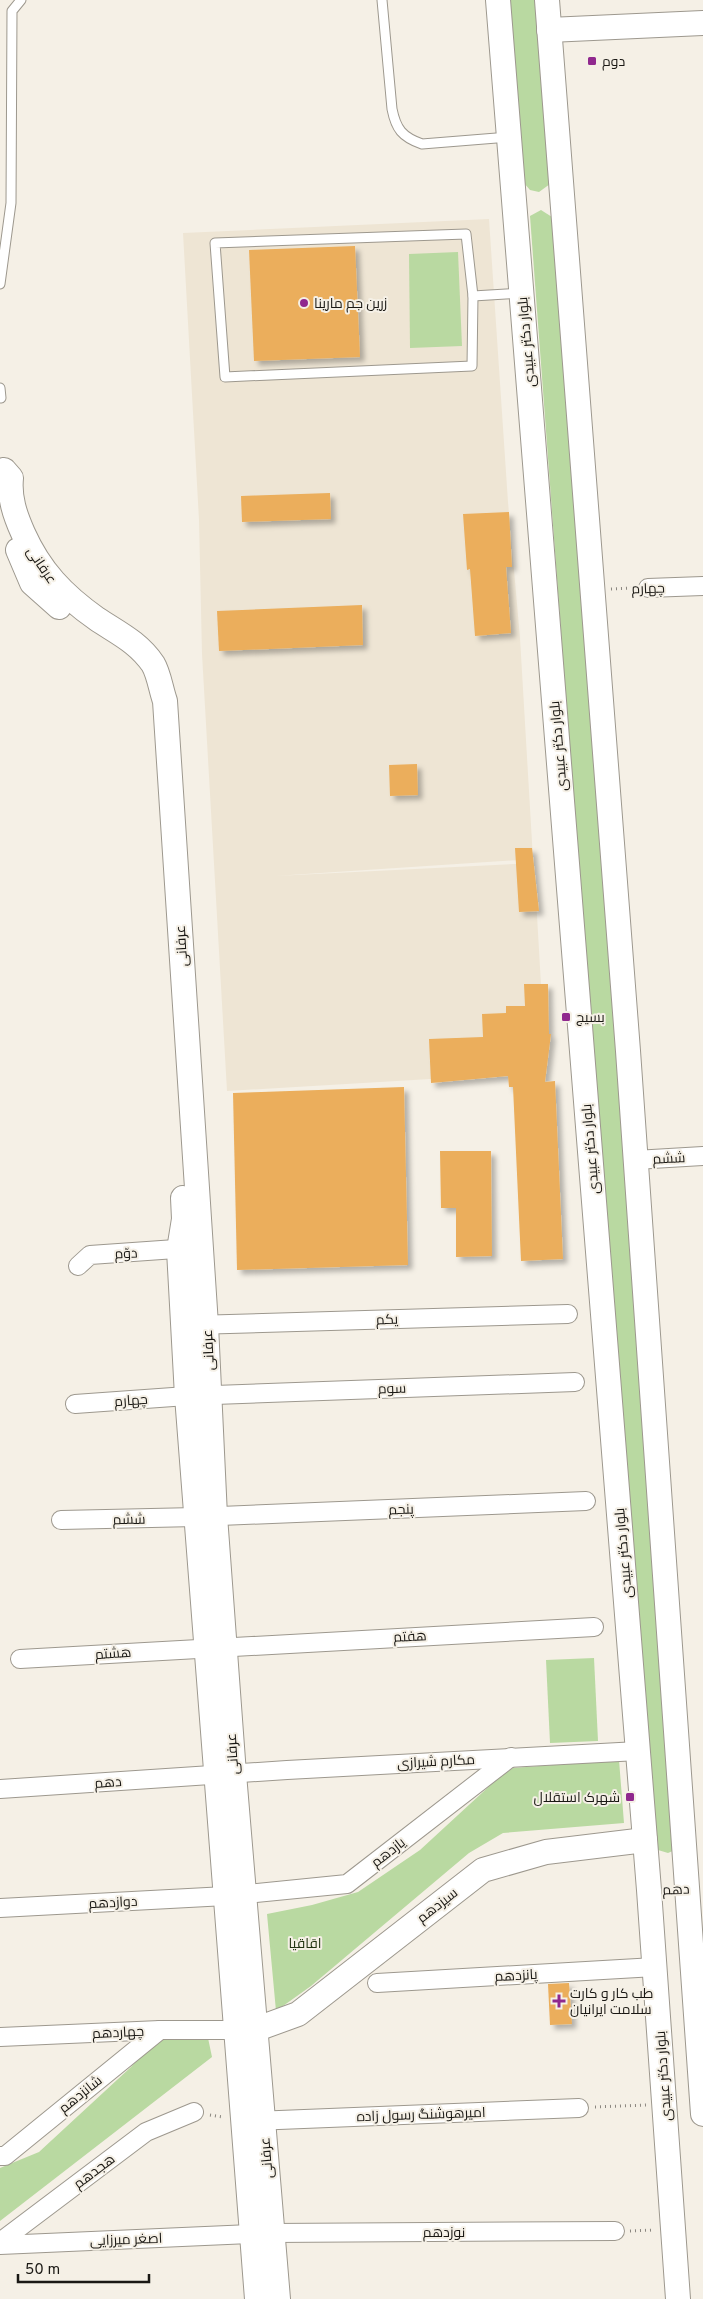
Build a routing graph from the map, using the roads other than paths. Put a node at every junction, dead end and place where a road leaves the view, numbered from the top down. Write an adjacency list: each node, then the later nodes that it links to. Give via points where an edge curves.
1 (22, 0): 8 (lane, via 12,11 11,203)
2 (382, 0): 7 (lane, via 392,109 400,132 409,140 428,144)
3 (498, 0): 7 (main road, بلوار دکتر عبیدی)
4 (547, 0): 6 (main road)
5 (703, 23): 6 (main road)
6 (549, 30): 18 (main road)
7 (508, 137): 9 (main road, بلوار دکتر عبیدی)
8 (0, 284)
9 (522, 293): 10 (lane); 33 (main road, بلوار دکتر عبیدی)
10 (473, 296): 10 (lane, via 466,234 215,243 225,377 472,366)
11 (0, 388): 12 (lane)
12 (0, 398)
13 (0, 475): 19 (main road, عرفانی, via 4,470 12,478 10,491 15,516 34,557 60,590 129,638 154,666 165,701)
14 (0, 502): 19 (main road, عرفانی, via 1,512 32,583 68,615 119,639 142,659 154,689 160,750 184,1219)
15 (703, 586): 16 (street, چهارم)
16 (648, 588)
17 (703, 1156): 18 (street, ششم)
18 (636, 1160): 38 (main road)
19 (190, 1248): 20 (street, دوّم, via 90,1255); 22 (main road, عرفانی); 23 (main road, عرفانی)
20 (78, 1266)
21 (568, 1314): 22 (street, یکم)
22 (206, 1325): 23 (street, یکم); 25 (main road, عرفانی)
23 (183, 1326): 25 (main road, عرفانی)
24 (575, 1382): 25 (street, سوم)
25 (199, 1396): 26 (street, چهارم); 28 (main road, عرفانی)
26 (75, 1404)
27 (586, 1501): 28 (street, پنجم)
28 (206, 1517): 29 (street, ششم); 31 (main road, عرفانی)
29 (61, 1520)
30 (594, 1626): 31 (street, هفتم)
31 (215, 1647): 32 (street, هشتم); 35 (main road, عرفانی)
32 (20, 1659)
33 (638, 1751): 34 (street, مکارم شیرازی); 37 (main road, بلوار دکتر عبیدی)
34 (511, 1757): 35 (street, مکارم شیرازی); 40 (street, یازدهم, via 346,1884)
35 (225, 1775): 36 (street, دهم); 40 (main road, عرفانی)
36 (0, 1789)
37 (645, 1840): 39 (main road, بلوار دکتر عبیدی); 45 (main road, سیزدهم, via 546,1852 483,1870 298,2014)
38 (696, 1889): 39 (main road, دهم); 49 (main road)
39 (649, 1890): 42 (main road, بلوار دکتر عبیدی)
40 (235, 1895): 41 (street, دوازدهم); 45 (main road, عرفانی)
41 (0, 1908)
42 (655, 1967): 43 (street, پانزدهم); 57 (main road, بلوار دکتر عبیدی)
43 (377, 1983)
44 (160, 2030): 45 (street, چهاردهم); 46 (street, چهاردهم); 51 (street, شانزدهم, via 5,2156)
45 (245, 2030): 50 (main road, عرفانی)
46 (0, 2037)
47 (579, 2108): 50 (street, امیرهوشنگ رسول زاده)
48 (194, 2112): 54 (street, هجدهم, via 146,2132)
49 (703, 2114)
50 (253, 2120): 53 (main road, عرفانی)
51 (0, 2156)
52 (615, 2231): 53 (street, نوزدهم)
53 (262, 2234): 54 (street, اصغر میرزایی); 55 (main road, عرفانی); 56 (main road, عرفانی)
54 (0, 2244)
55 (257, 2299)
56 (278, 2299)
57 (678, 2299)

